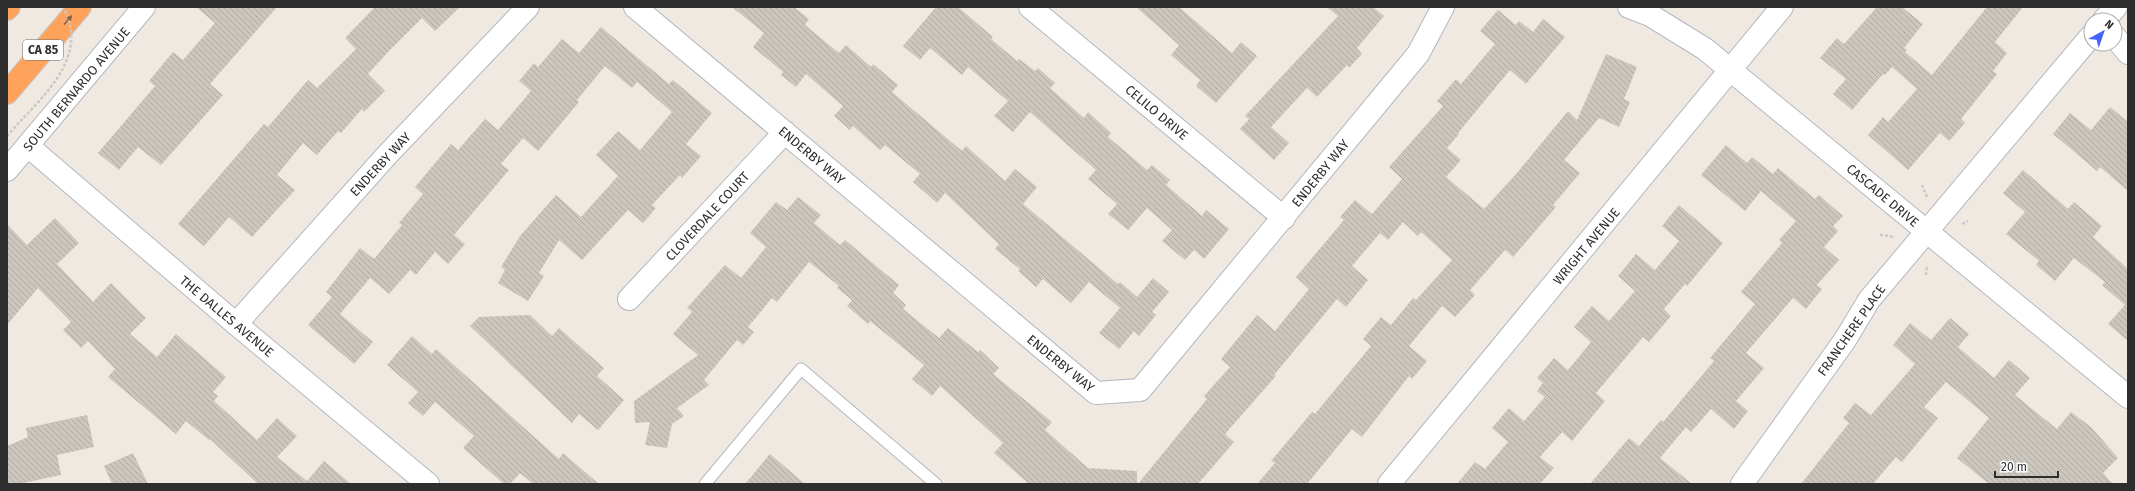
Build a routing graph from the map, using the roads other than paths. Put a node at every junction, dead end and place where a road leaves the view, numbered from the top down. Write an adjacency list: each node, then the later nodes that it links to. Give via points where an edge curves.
1 (80, 7): 11 (highway, CA 85, one-way to 1)
2 (144, 7): 13 (street, SOUTH BERNARDO AVENUE)
3 (528, 7): 18 (street, ENDERBY WAY, via 387,155)
4 (635, 7): 12 (street, ENDERBY WAY)
5 (1030, 7): 15 (street, CELILO DRIVE)
6 (1443, 7): 15 (street, ENDERBY WAY, via 1418,54)
7 (1629, 7): 10 (street, CASCADE DRIVE, via 1650,15 1699,45)
8 (1782, 7): 10 (street, WRIGHT AVENUE)
9 (2083, 46): 16 (street, FRANCHERE PLACE)
10 (1731, 70): 16 (street, CASCADE DRIVE); 23 (street, WRIGHT AVENUE)
11 (7, 93)
12 (785, 132): 15 (street, ENDERBY WAY, via 1096,393 1140,390); 17 (street, CLOVERDALE COURT)
13 (28, 146): 14 (street, SOUTH BERNARDO AVENUE); 18 (street, THE DALLES AVENUE)
14 (7, 170)
15 (1284, 218)
16 (1927, 232): 19 (street, CASCADE DRIVE); 24 (street, FRANCHERE PLACE, via 1869,300 1845,340)
17 (629, 300)
18 (236, 324): 20 (street, THE DALLES AVENUE)
19 (2128, 397)
20 (428, 484)
21 (705, 484): 22 (lane, via 801,369)
22 (936, 484)
23 (1389, 484)
24 (1742, 484)

